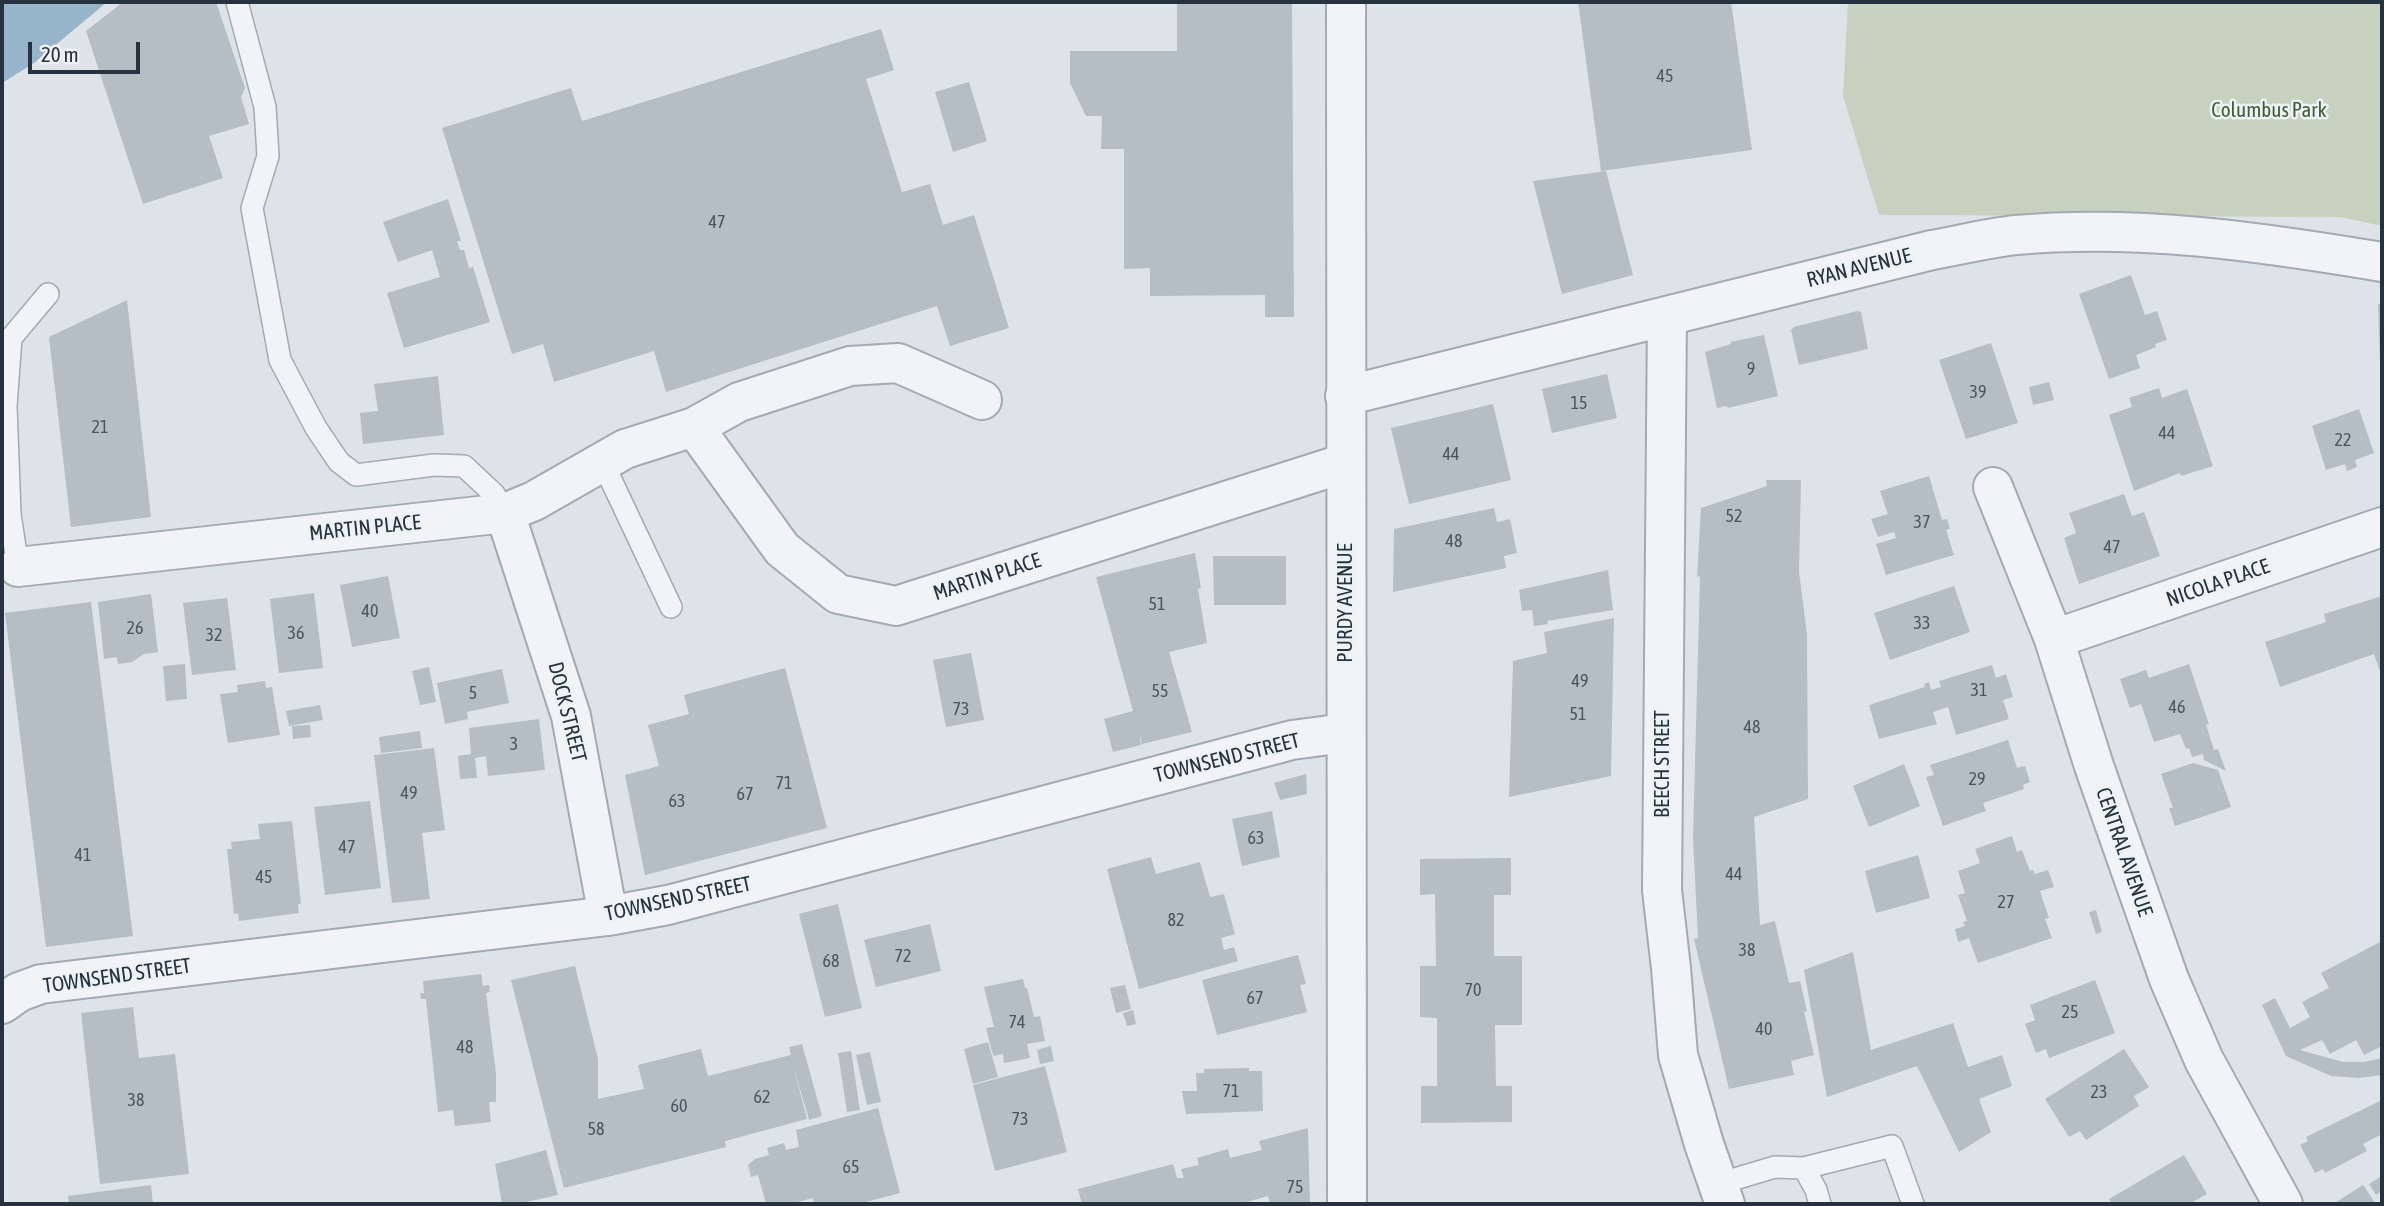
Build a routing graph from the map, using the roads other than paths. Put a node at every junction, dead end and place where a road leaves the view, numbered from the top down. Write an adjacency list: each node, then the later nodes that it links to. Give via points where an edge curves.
1 (237, 2): 12 (lane, via 265,107 268,156 252,208 281,360 316,428 339,462 356,475 464,466 494,494)
2 (1346, 2): 6 (street, PURDY AVENUE)
3 (2382, 262): 5 (street, RYAN AVENUE, via 2187,235 2095,232 2015,236 1932,250)
4 (48, 294): 14 (lane, via 11,338 6,406 10,514)
5 (1667, 316): 6 (street, RYAN AVENUE); 21 (street, BEECH STREET, via 1662,890 1678,1055)
6 (1345, 396): 10 (street, PURDY AVENUE)
7 (982, 400): 8 (street, MARTIN PLACE, via 898,363 850,366 739,402)
8 (694, 427): 9 (street, MARTIN PLACE); 10 (street, MARTIN PLACE, via 782,549 838,594 896,606)
9 (602, 461): 12 (street, MARTIN PLACE); 15 (lane)
10 (1345, 463): 17 (street, PURDY AVENUE)
11 (1993, 487): 16 (street, CENTRAL AVENUE)
12 (505, 513): 14 (street, MARTIN PLACE); 18 (street, DOCK STREET, via 571,716)
13 (2382, 527): 16 (street, NICOLA PLACE)
14 (18, 567)
15 (671, 607)
16 (2054, 639): 25 (street, CENTRAL AVENUE, via 2169,979 2204,1060)
17 (1345, 733): 18 (street, TOWNSEND STREET, via 1292,740 668,905); 22 (street, PURDY AVENUE)
18 (608, 916): 19 (street, TOWNSEND STREET, via 41,984)
19 (2, 1004)
20 (1804, 1168): 21 (lane, via 1775,1167); 23 (lane); 24 (lane, via 1892,1146)
21 (1721, 1194)
22 (1347, 1204)
23 (1820, 1204)
24 (1913, 1204)
25 (2283, 1204)

